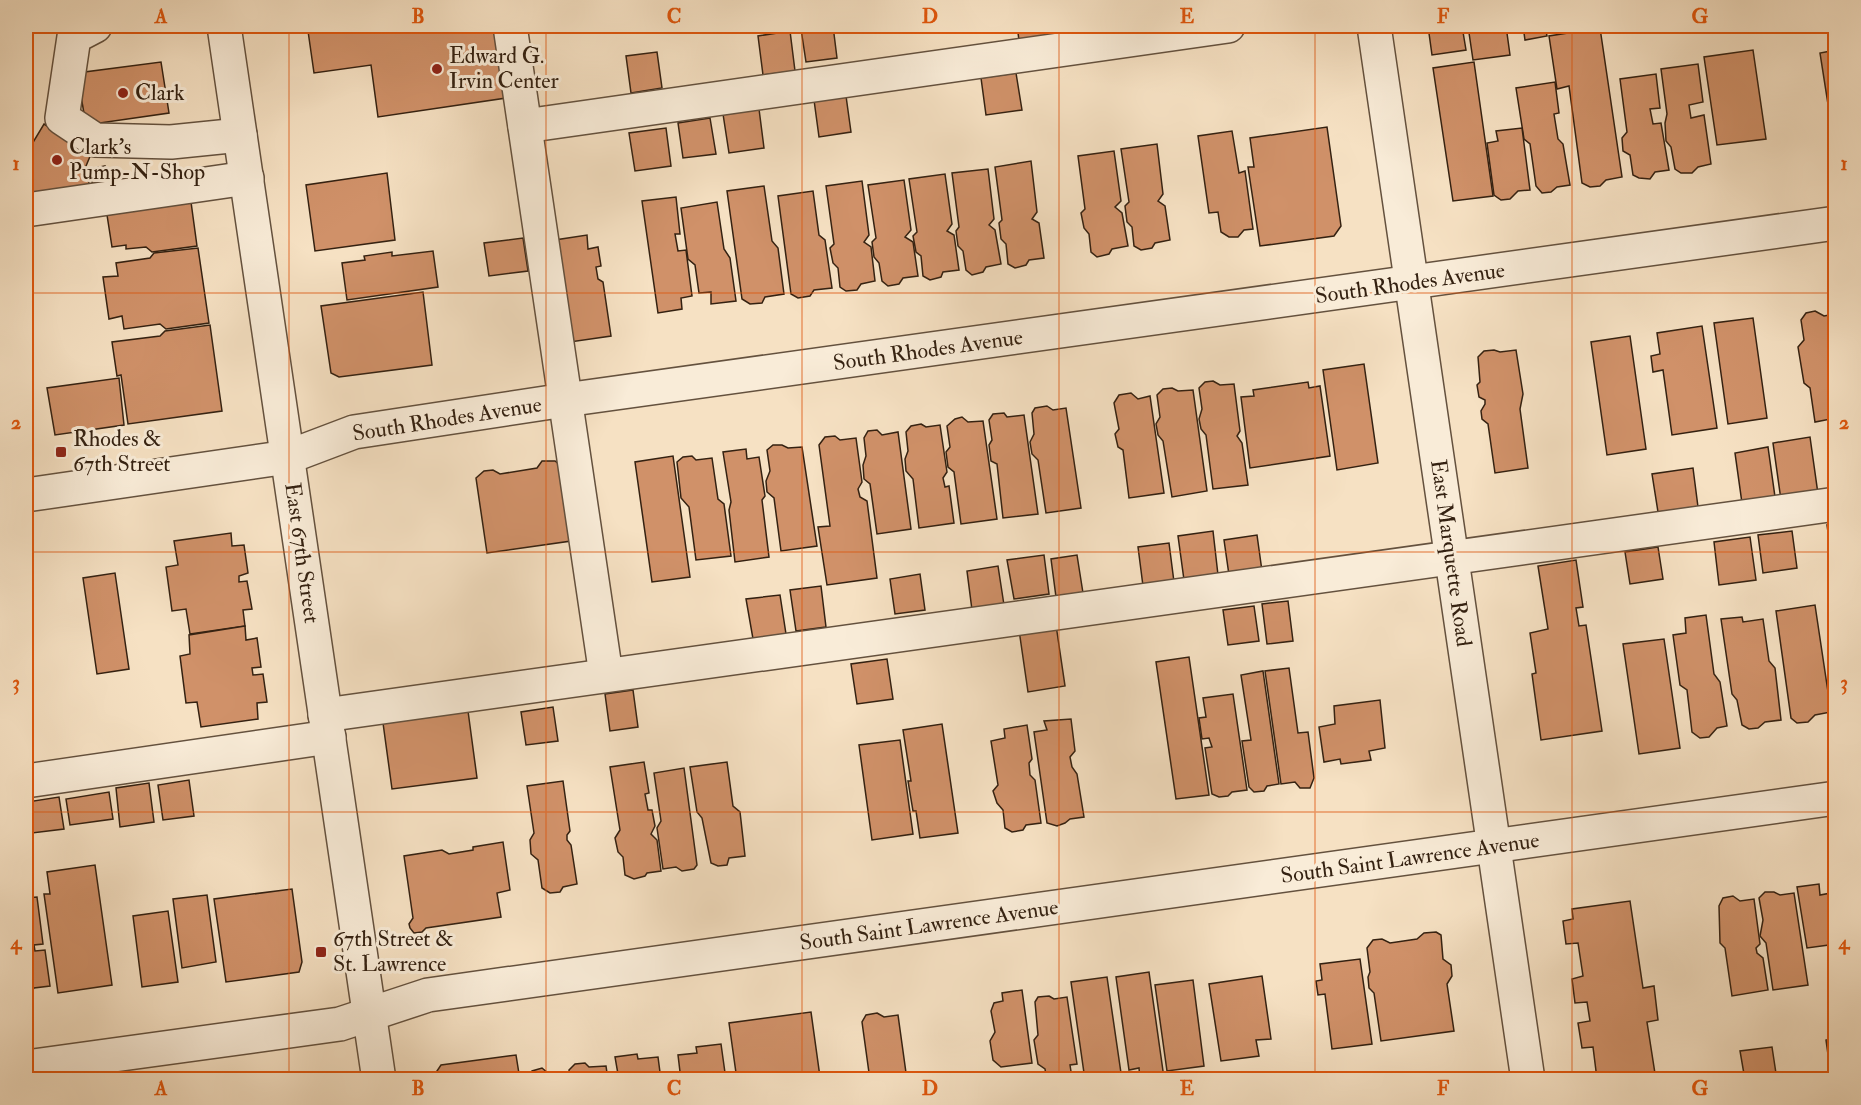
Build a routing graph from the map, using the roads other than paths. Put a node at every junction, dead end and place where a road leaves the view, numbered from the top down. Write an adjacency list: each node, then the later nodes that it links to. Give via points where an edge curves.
1 (95, 26): 7 (street, via 74,37 62,118 95,140 171,142)
2 (224, 26): 7 (street, East 67th Street)
3 (510, 26): 6 (street)
4 (1228, 26): 6 (street)
5 (1374, 26): 11 (street, East Marquette Road)
6 (525, 126): 12 (street)
7 (240, 135): 8 (street, East 67th Street)
8 (247, 178): 9 (street); 13 (street, East 67th Street)
9 (26, 210)
10 (1836, 223): 11 (street, South Rhodes Avenue)
11 (1411, 283): 12 (street, South Rhodes Avenue); 16 (street, East Marquette Road)
12 (566, 400): 13 (street, South Rhodes Avenue, via 354,432); 17 (street)
13 (288, 457): 14 (street, South Rhodes Avenue); 18 (street, East 67th Street)
14 (26, 495)
15 (1836, 504): 16 (street)
16 (1451, 557): 17 (street); 21 (street, East Marquette Road)
17 (606, 675): 18 (street)
18 (327, 726): 19 (street); 22 (street, East 67th Street)
19 (26, 781)
20 (1836, 798): 21 (street, South Saint Lawrence Avenue)
21 (1494, 846): 22 (street, South Saint Lawrence Avenue, via 428,995); 26 (street, East Marquette Road)
22 (370, 1014): 24 (street, South Saint Lawrence Avenue, via 340,1024); 25 (street, East 67th Street)
23 (26, 1067): 24 (street, South Saint Lawrence Avenue)
24 (98, 1069)
25 (379, 1080)
26 (1528, 1080)

